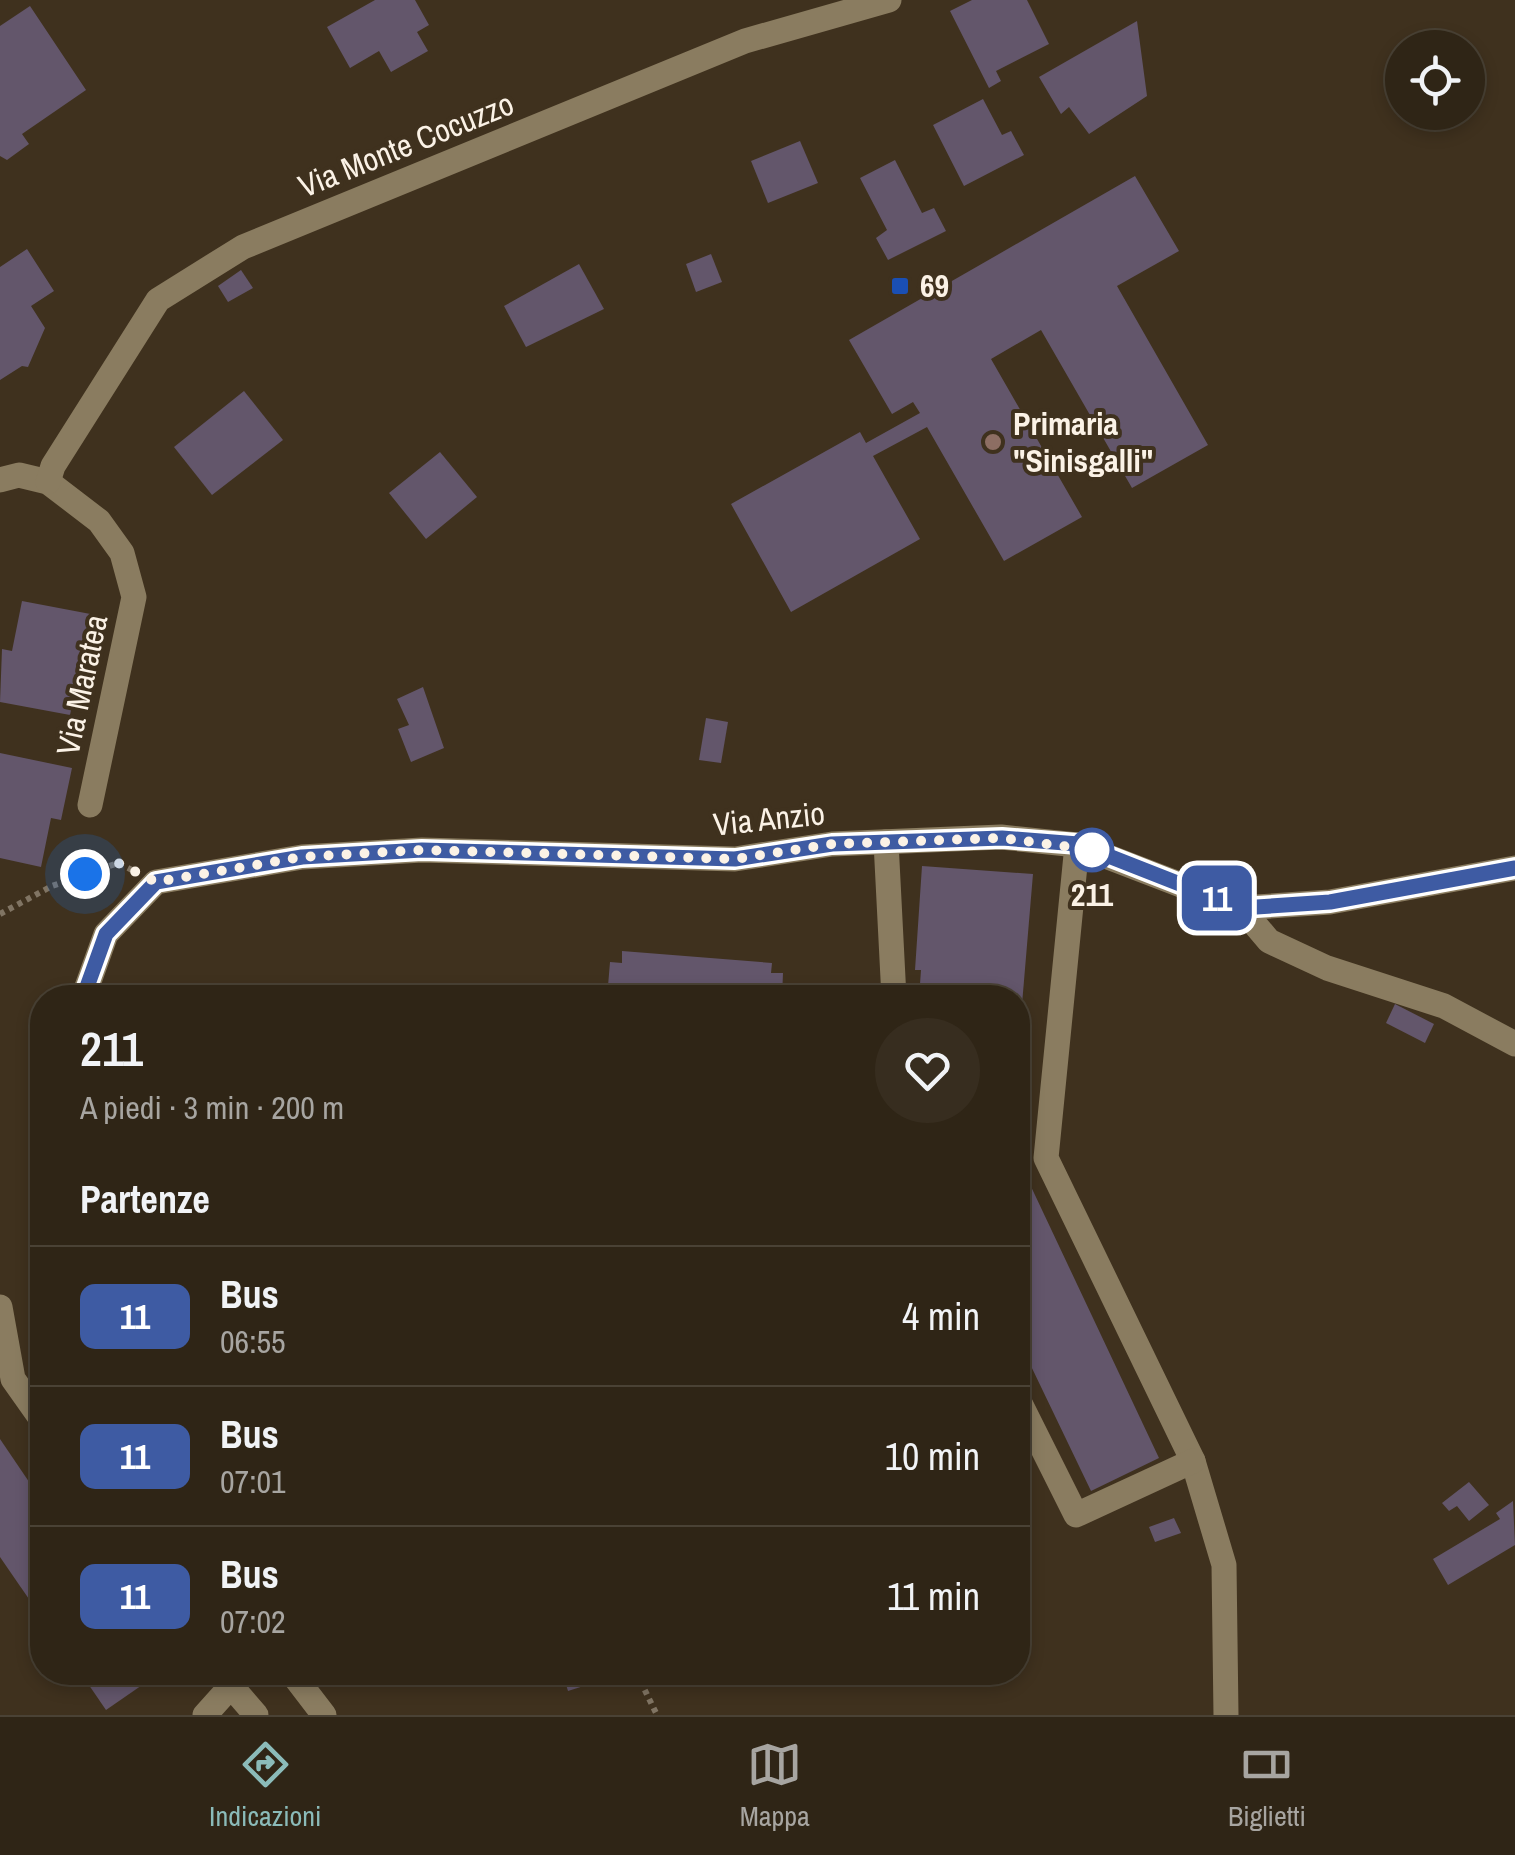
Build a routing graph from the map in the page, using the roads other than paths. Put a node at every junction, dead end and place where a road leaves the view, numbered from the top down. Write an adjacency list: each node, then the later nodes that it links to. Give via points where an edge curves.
1 (889, 0): 3 (street, Via Monte Cocuzzo, via 745,41 244,248 158,300)
2 (0, 480): 3 (street, via 19,475)
3 (48, 482): 4 (street, Via Maratea, via 99,521 122,553 134,596)
4 (90, 805)
5 (886, 842): 6 (street, Via Anzio, via 1002,838); 9 (street, Via Anzio, via 735,859 422,850 302,857 156,882 106,934); 10 (street)
6 (1078, 844): 8 (street, Via Anzio); 16 (street, via 1046,1158)
7 (1515, 868): 8 (street, Via Anzio, via 1330,902)
8 (1241, 908): 11 (street, via 1270,941 1326,968 1444,1006)
9 (87, 985)
10 (893, 985)
11 (1515, 1044)
12 (0, 1307): 13 (street)
13 (5, 1364): 14 (street)
14 (30, 1403)
15 (1030, 1422): 16 (street, via 1076,1515)
16 (1193, 1461): 23 (street, via 1224,1564)
17 (223, 1685): 20 (street)
18 (230, 1685): 21 (street)
19 (301, 1685): 22 (street)
20 (204, 1715)
21 (256, 1715)
22 (324, 1715)
23 (1226, 1715)

